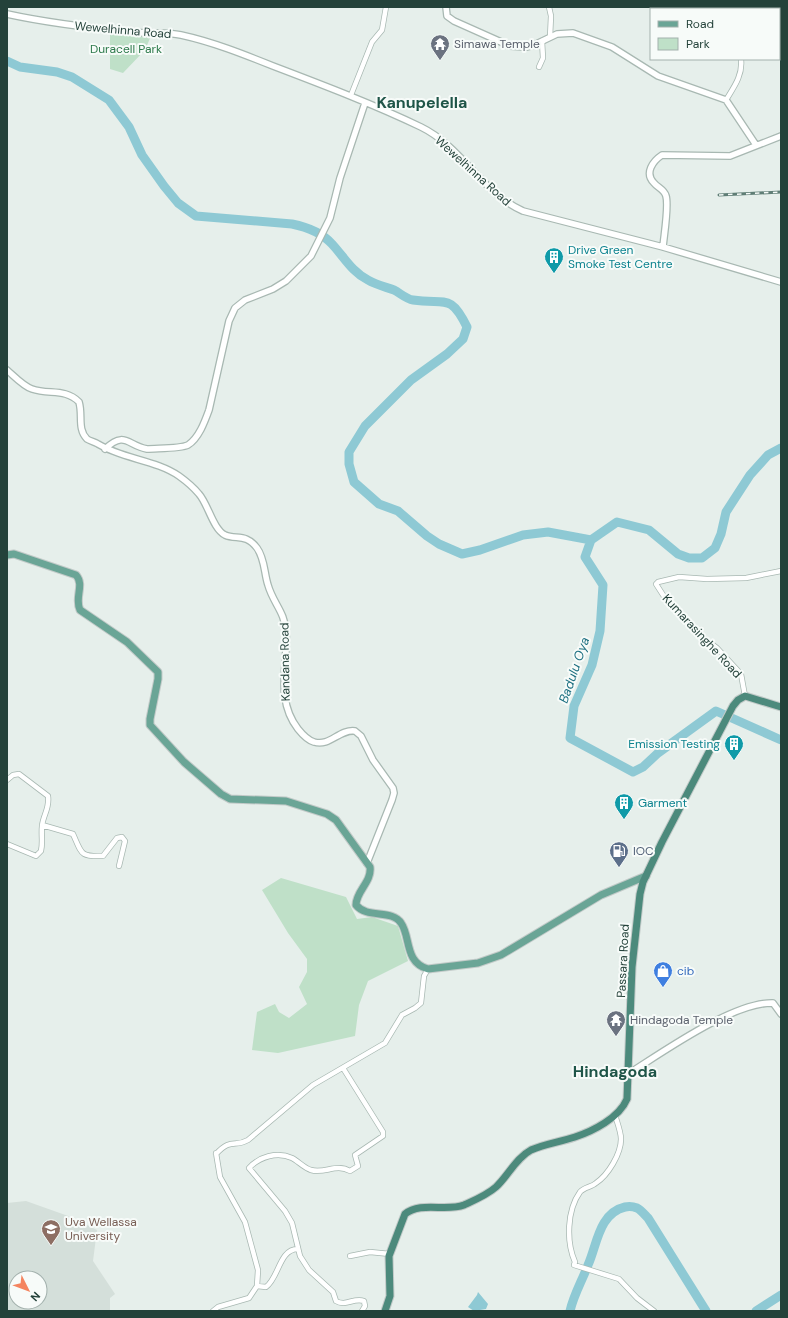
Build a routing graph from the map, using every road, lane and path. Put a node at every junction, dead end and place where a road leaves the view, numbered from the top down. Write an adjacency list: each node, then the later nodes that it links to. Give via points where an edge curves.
1 (386, 7): 9 (street, via 382,30 372,42)
2 (446, 7): 6 (street, via 447,16 454,21 510,46 526,47)
3 (549, 7): 5 (street)
4 (7, 14): 9 (street, Wewelhinna Road, via 38,21 134,33 180,35 220,45)
5 (550, 37): 6 (street); 10 (street, via 573,33 601,42 633,58 658,76)
6 (542, 41): 8 (street, via 543,58)
7 (741, 60): 10 (street, via 741,72)
8 (539, 67)
9 (351, 95): 11 (street, Wewelhinna Road)
10 (726, 100): 13 (street)
11 (365, 103): 14 (street, Wewelhinna Road, via 422,128 442,140 511,206); 17 (street, via 327,225 311,256 286,282 245,300 235,308 229,321 210,410 195,438 187,445 146,448 123,440 113,442)
12 (781, 136): 13 (street)
13 (756, 145): 14 (street, via 730,156 662,155 656,159 649,169 653,182 662,189 666,197)
14 (663, 246): 15 (street, Wewelhinna Road)
15 (781, 282)
16 (7, 370): 17 (street, Kandana Road, via 30,389 60,392 75,398 80,407 81,431 88,440)
17 (105, 449): 25 (street, Kandana Road, via 179,476 200,494 222,532 242,537 257,548 263,559 268,586 284,615 284,683 286,708 292,721 304,736 320,744 329,742 342,732 355,731 361,736 373,760 393,788 392,800)
18 (7, 555): 25 (main road, via 14,554 76,575 80,584 80,610 127,642 158,672 150,725 200,777 230,799 286,801 327,814 336,820)
19 (781, 571): 20 (street, Kumarasinghe Road, via 746,578 678,577 656,584 665,598 696,632 741,674)
20 (745, 696): 21 (highway); 27 (highway, Passara Road, via 732,706)
21 (781, 707)
22 (7, 780): 23 (street, via 12,775 20,774 48,796 49,804)
23 (42, 825): 24 (street, via 43,843 41,852 36,856); 26 (street, via 73,834 82,852 88,857 103,856 117,838 122,837 125,841)
24 (7, 844)
25 (367, 863): 28 (main road, via 370,867 370,876 356,905 362,910 399,921 411,954 419,964)
26 (119, 866)
27 (646, 876): 28 (main road, via 594,898 500,956 478,963); 31 (highway, Passara Road, via 636,914)
28 (428, 969): 30 (street, via 424,976 421,1003 402,1015 385,1043)
29 (781, 1014): 31 (street, via 773,1003 762,1002 694,1032)
30 (343, 1068): 33 (street, via 384,1136 355,1155 358,1166 350,1171 343,1167 311,1170 285,1156 264,1157 255,1161 249,1168 285,1211 292,1223); 36 (street, via 314,1085 248,1140 225,1145 216,1153 224,1187 235,1202 247,1228 258,1270)
31 (628, 1074): 32 (highway, Passara Road, via 627,1098)
32 (615, 1115): 34 (highway, Passara Road, via 574,1138 541,1146 526,1153 496,1188 463,1205 455,1208 409,1211 396,1233); 40 (street, via 622,1138 611,1169 595,1184 581,1190 572,1207 571,1253 574,1265 624,1282 637,1298)
33 (298, 1249): 36 (street, via 291,1250 282,1260 272,1283 266,1288); 38 (street, via 309,1270 333,1292 336,1301 346,1303 362,1300 365,1306)
34 (390, 1254): 35 (street, via 370,1252); 39 (highway, Passara Road, via 390,1296)
35 (350, 1256)
36 (257, 1286): 37 (street, via 249,1298 218,1307)
37 (213, 1311)
38 (362, 1311)
39 (385, 1311)
40 (654, 1311)

